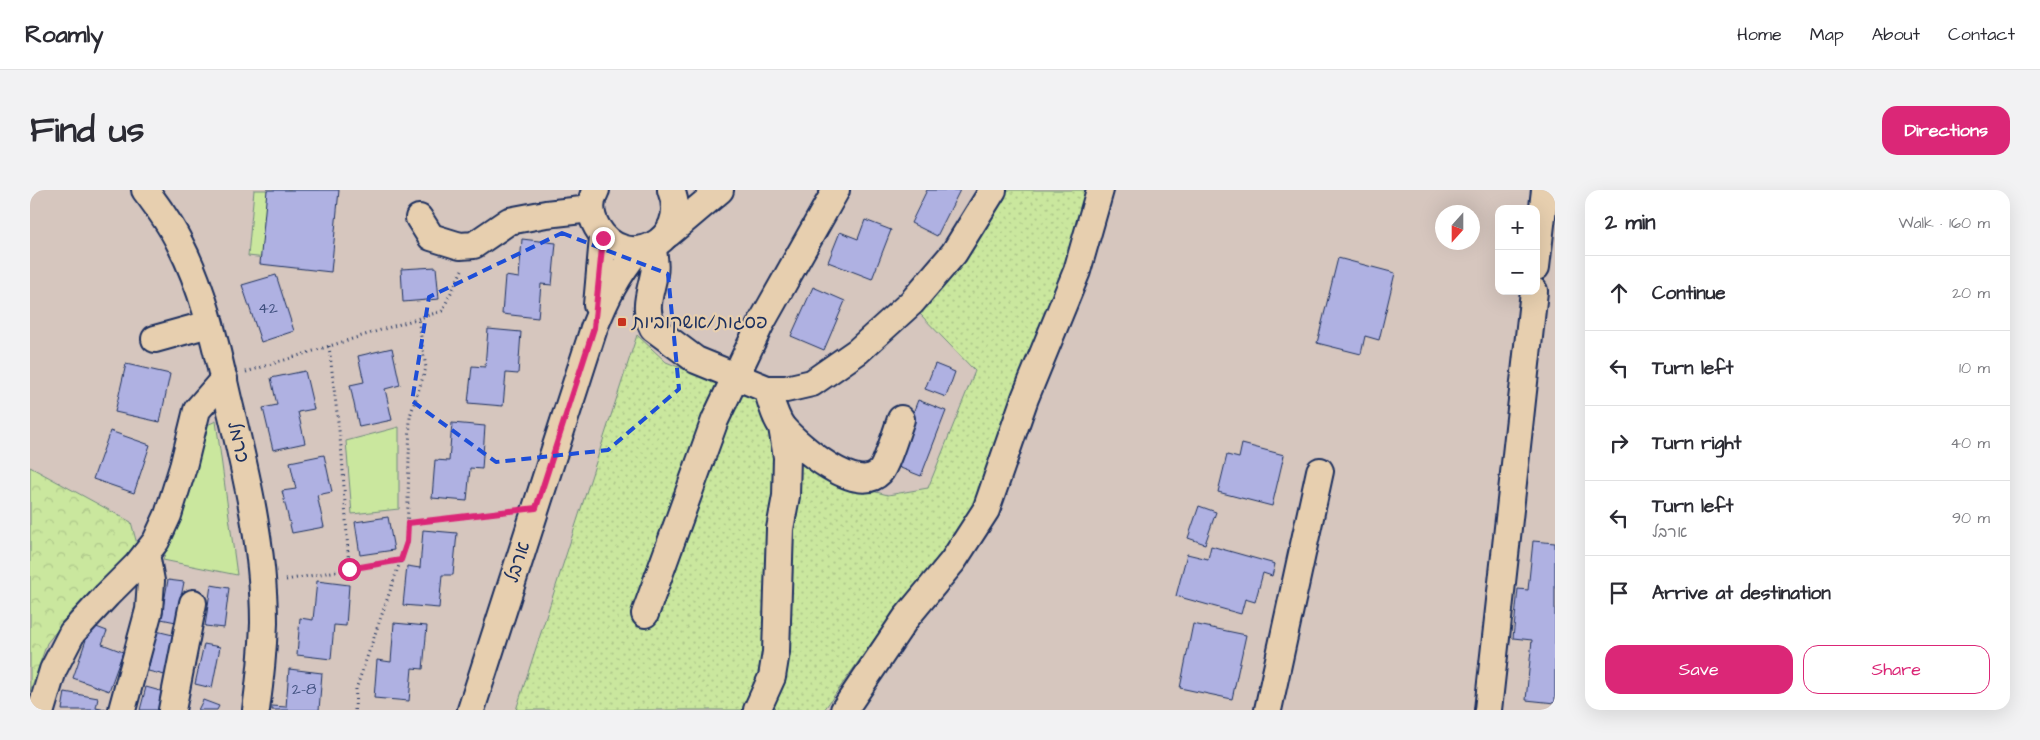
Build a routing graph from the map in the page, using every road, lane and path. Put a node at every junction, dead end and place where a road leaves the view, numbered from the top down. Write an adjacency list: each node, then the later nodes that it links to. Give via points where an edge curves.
1 (145, 190): 16 (street, כרמל, via 180,244 198,286)
2 (671, 190): 12 (street, via 675,199 674,221)
3 (720, 190): 12 (street)
4 (836, 190): 20 (street)
5 (993, 190): 22 (street, via 954,253 912,302 865,345 812,383 786,389)
6 (1100, 190): 41 (street, via 1078,271 1025,398 986,510 953,561 906,618)
7 (1545, 190): 13 (street)
8 (593, 196): 10 (street, via 593,219); 11 (street, via 546,214 509,221)
9 (419, 218): 11 (street, via 432,237 460,246)
10 (603, 238): 12 (street, via 616,246); 17 (street, ארבל)
11 (474, 244): 15 (path, via 442,311)
12 (652, 244): 17 (street, ארבל, via 624,267 610,288); 20 (street, via 655,272 647,309 653,328 696,360)
13 (1538, 250)
14 (1534, 295): 43 (street)
15 (418, 318): 19 (path); 27 (path, via 426,368 410,416)
16 (209, 324): 18 (street); 21 (street, כרמל)
17 (594, 328): 26 (street, ארבל)
18 (155, 339)
19 (329, 346): 21 (path); 30 (path, via 342,455)
20 (735, 376): 22 (street); 33 (street, via 715,420)
21 (224, 379): 28 (street, via 197,410 168,514); 31 (street, כרמל, via 242,456)
22 (767, 389): 24 (street)
23 (901, 419): 24 (street, via 881,472 869,480 854,479 822,462)
24 (782, 427): 40 (street, via 787,457 786,496 780,529 776,652 772,677)
25 (1320, 471): 42 (street)
26 (536, 508): 27 (path); 39 (street, ארבל)
27 (408, 523): 29 (path, via 407,542)
28 (146, 554): 34 (street, via 72,633 53,670); 35 (street, via 151,581 149,610)
29 (401, 560): 30 (path); 38 (path, via 356,688)
30 (349, 569): 31 (path)
31 (262, 584): 37 (street, כרמל, via 264,623)
32 (193, 603): 36 (street)
33 (645, 614)
34 (41, 710)
35 (122, 710)
36 (172, 710)
37 (256, 710)
38 (355, 710)
39 (471, 710)
40 (757, 710)
41 (844, 710)
42 (1268, 710)
43 (1488, 710)

